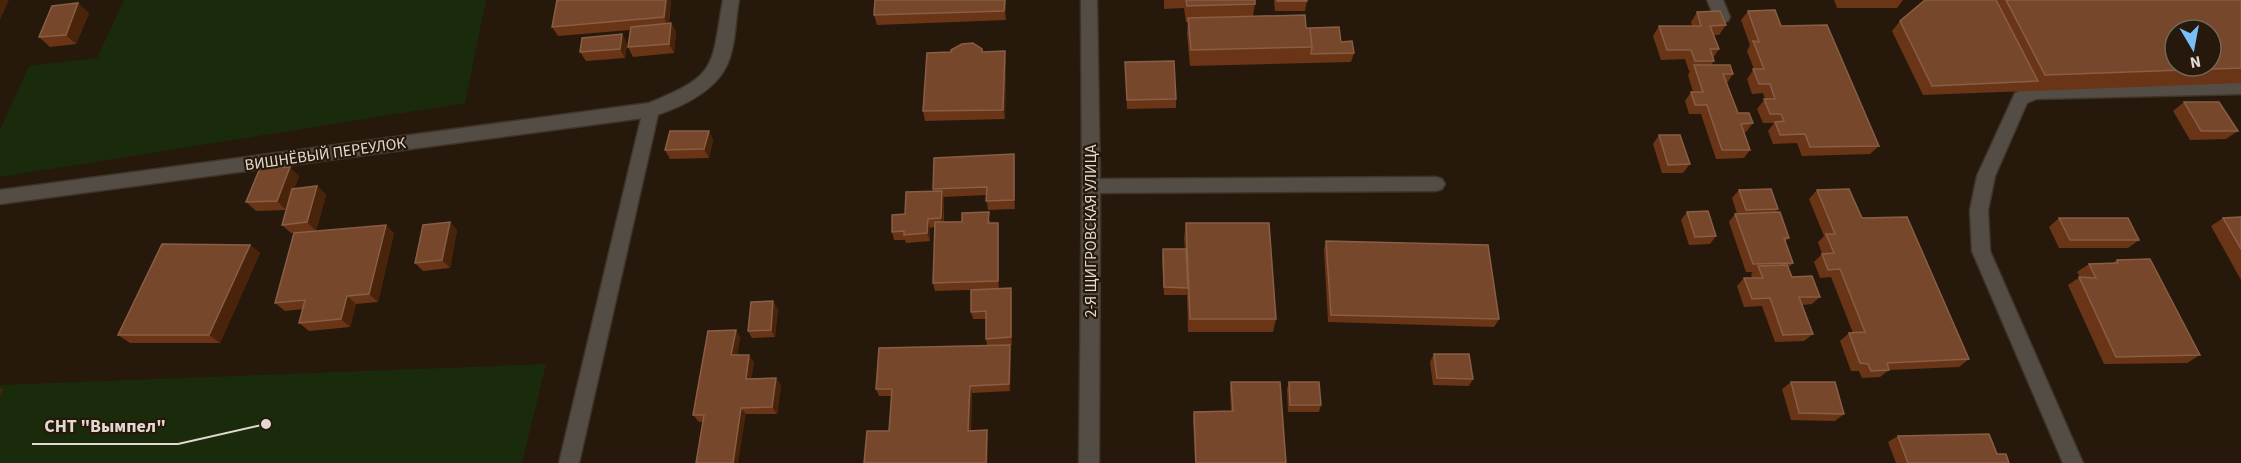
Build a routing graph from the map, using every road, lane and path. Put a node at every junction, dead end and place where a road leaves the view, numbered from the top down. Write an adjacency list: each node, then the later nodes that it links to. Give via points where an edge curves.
1 (731, 0): 6 (street, ВИШНЁВЫЙ ПЕРЕУЛОК, via 718,66 699,86)
2 (1089, 0): 8 (street, 2-Я ЩИГРОВСКАЯ УЛИЦА)
3 (1715, 0): 4 (street)
4 (1722, 17)
5 (2241, 87): 12 (street, via 2034,92 2021,98 1986,176 1979,210 1982,251)
6 (651, 110): 9 (street, ВИШНЁВЫЙ ПЕРЕУЛОК); 10 (street)
7 (1437, 184): 8 (street)
8 (1091, 186): 11 (street, 2-Я ЩИГРОВСКАЯ УЛИЦА)
9 (0, 197)
10 (569, 463)
11 (1089, 463)
12 (2073, 463)

